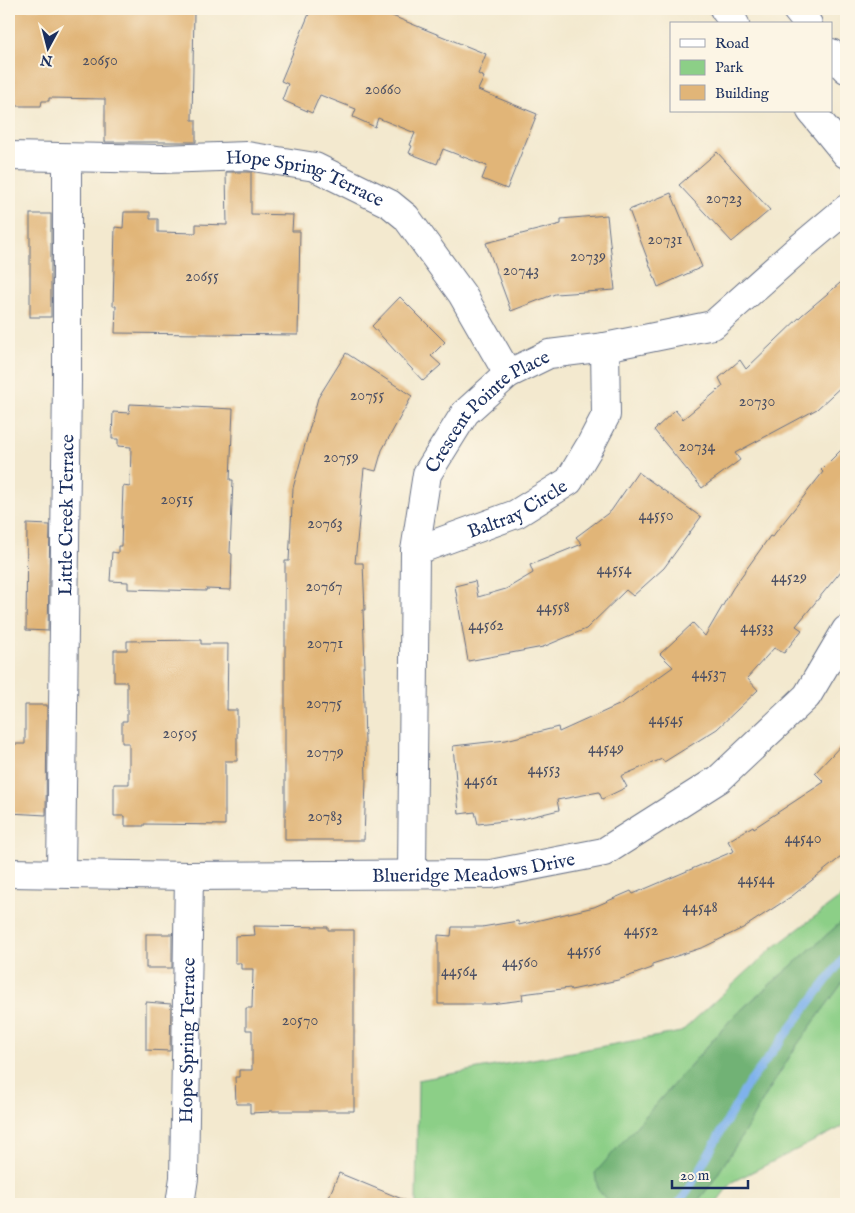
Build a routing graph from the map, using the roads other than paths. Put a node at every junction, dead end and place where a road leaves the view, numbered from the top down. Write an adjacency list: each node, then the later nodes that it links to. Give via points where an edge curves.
1 (724, 9): 3 (street)
2 (796, 9): 4 (street)
3 (734, 22)
4 (806, 22)
5 (832, 55): 6 (street)
6 (846, 69)
7 (811, 112): 8 (street)
8 (846, 154)
9 (9, 156): 10 (street, Hope Spring Terrace)
10 (67, 158): 13 (street, Hope Spring Terrace, via 248,156 315,167 390,204 406,217 462,294); 17 (street, Little Creek Terrace, via 68,372)
11 (846, 209): 12 (street, Crescent Pointe Place, via 713,325)
12 (605, 347): 13 (street, Crescent Pointe Place, via 549,354); 14 (street, Baltray Circle, via 606,414 569,481 516,514)
13 (508, 374): 14 (street, Crescent Pointe Place, via 464,413 427,474)
14 (415, 550): 18 (street, Crescent Pointe Place)
15 (846, 630): 18 (street, Blueridge Meadows Drive, via 806,696 720,779 604,852 491,874)
16 (9, 872): 17 (street, Blueridge Meadows Drive)
17 (61, 873): 19 (street, Blueridge Meadows Drive)
18 (412, 874): 19 (street, Blueridge Meadows Drive)
19 (189, 876): 20 (street, Hope Spring Terrace, via 184,1178)
20 (180, 1204)

